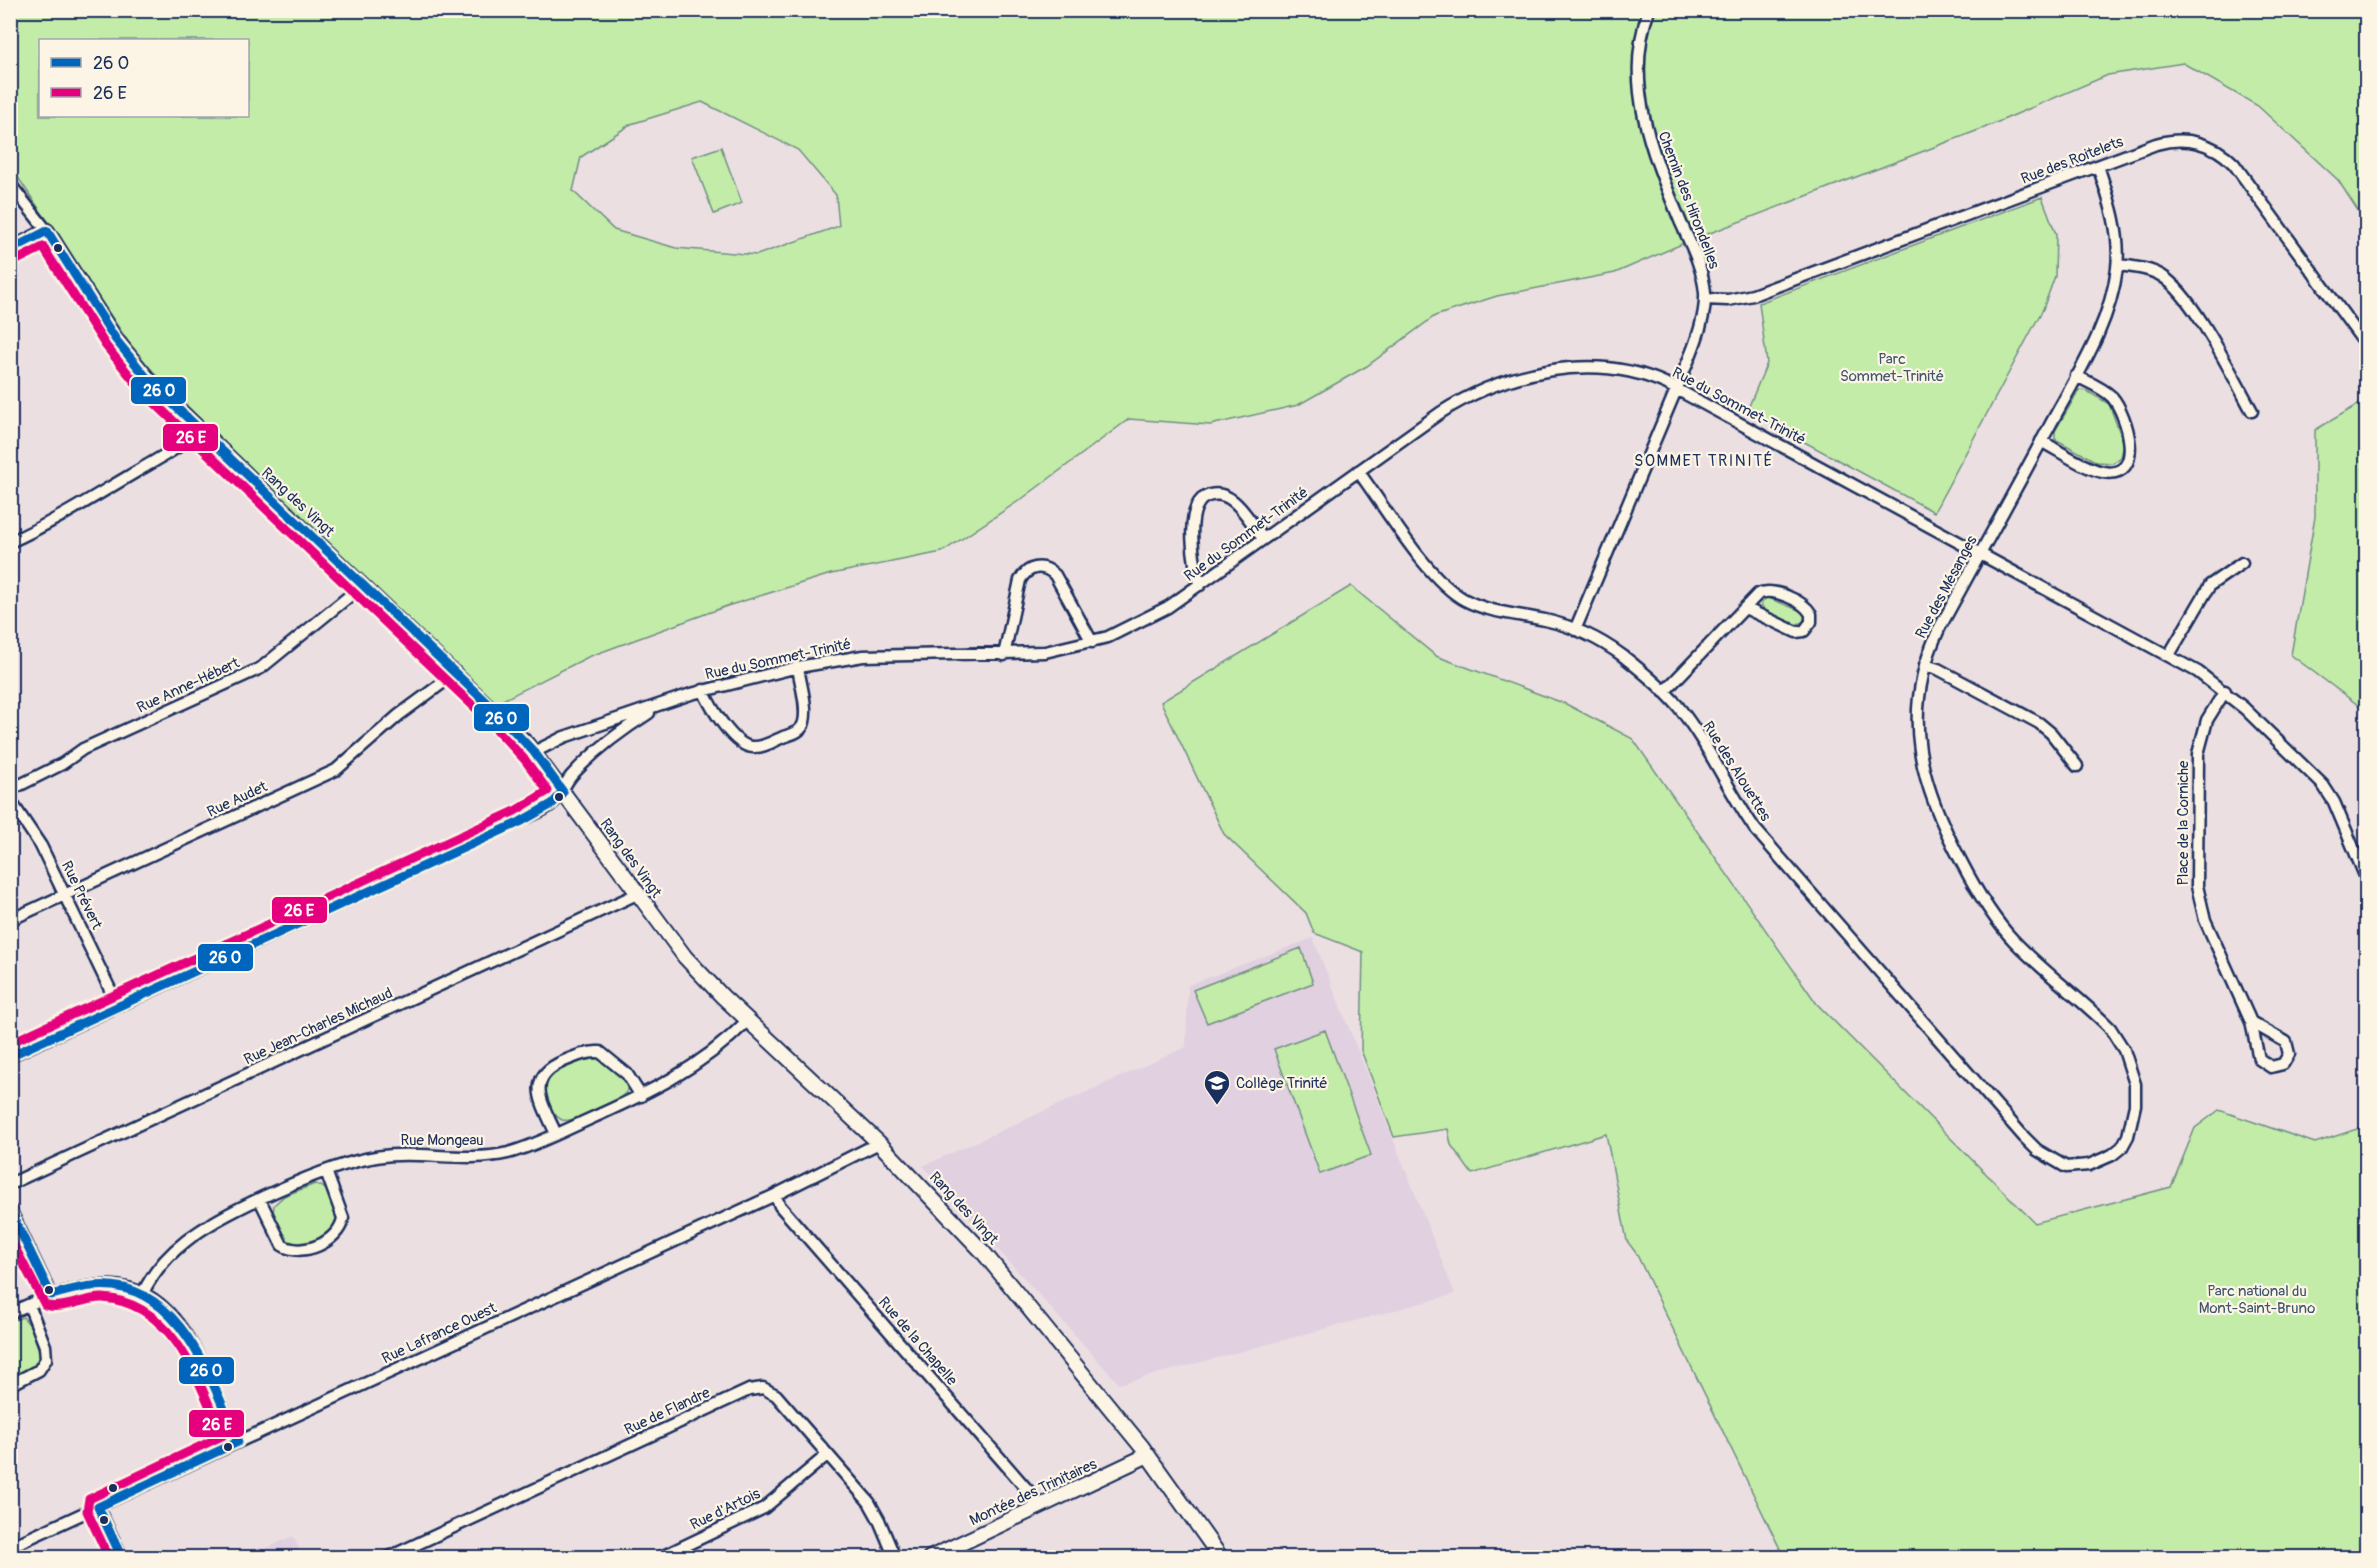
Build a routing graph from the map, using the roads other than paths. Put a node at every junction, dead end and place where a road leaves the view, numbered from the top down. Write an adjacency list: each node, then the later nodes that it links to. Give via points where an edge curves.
1 (1649, 10): 7 (street, Chemin des Hirondelles, via 1638,61 1641,111 1699,266)
2 (2098, 166): 6 (street, Rue des Mésanges, via 2115,219); 7 (street, Rue des Roitelets, via 1753,296); 8 (street, Rue des Roitelets, via 2169,141 2195,141 2219,151 2242,174)
3 (10, 184): 4 (street, Rang des Vingt)
4 (47, 231): 5 (street); 12 (street, Rang des Vingt, via 123,350)
5 (10, 250)
6 (2118, 265): 9 (street, Rue des Mésanges, via 2107,316); 11 (street, via 2151,271 2176,287 2211,336)
7 (1705, 299): 10 (street, Chemin des Hirondelles, via 1698,335)
8 (2367, 345)
9 (2076, 376): 13 (street, Rue des Mésanges); 13 (street, via 2115,400 2131,443 2129,459 2118,470 2103,472)
10 (1676, 389): 14 (street, Rue du Sommet-Trinité, via 1644,376 1607,370 1522,375 1453,405); 17 (street, Rue du Sommet-Trinité); 22 (street, Chemin des Hirondelles)
11 (2252, 411)
12 (199, 430): 16 (street, via 188,441 109,488); 19 (street, Rang des Vingt)
13 (2041, 441): 17 (street, Rue des Mésanges)
14 (1358, 471): 15 (street, Rue du Sommet-Trinité); 22 (street, Rue des Alouettes, via 1435,578 1454,594 1495,611)
15 (1263, 539): 20 (street, Rue du Sommet-Trinité); 20 (street, via 1230,498 1216,494 1202,499 1193,515)
16 (10, 542)
17 (1980, 553): 25 (street, Rue du Sommet-Trinité); 26 (street, Rue des Mésanges, via 1939,629)
18 (2242, 563): 25 (street, via 2210,585)
19 (363, 585): 28 (street, Rang des Vingt); 35 (street, Rue Anne-Hébert, via 261,668 83,749)
20 (1200, 585): 23 (street, Rue du Sommet-Trinité, via 1147,619)
21 (1745, 608): 21 (street, via 1796,632 1804,631 1811,622 1806,607 1771,591 1761,592); 31 (street)
22 (1575, 630): 31 (street, Rue des Alouettes, via 1610,647)
23 (1092, 642): 24 (street, Rue du Sommet-Trinité, via 1045,652); 24 (street, via 1055,575 1047,568 1036,567 1020,580)
24 (1004, 655): 27 (street, Rue du Sommet-Trinité, via 863,656)
25 (2169, 655): 30 (street, Rue du Sommet-Trinité)
26 (1925, 665): 34 (street, via 2039,723); 49 (street, Rue des Mésanges, via 1918,750 1939,820 1995,919 2110,1028 2132,1071 2135,1105 2127,1140 2115,1153)
27 (798, 667): 29 (street, Rue du Sommet-Trinité); 29 (street, via 803,725 794,734 757,747 738,741)
28 (456, 673): 33 (street, Rang des Vingt); 40 (street, Rue Audet, via 336,770)
29 (703, 690): 32 (street, Rue du Sommet-Trinité)
30 (2225, 691): 38 (street, Rue du Sommet-Trinité, via 2323,785); 44 (street, Place de la Corniche, via 2207,720 2198,754 2197,886 2205,920)
31 (1665, 692): 49 (street, Rue des Alouettes, via 1699,736 1755,829 1806,889 2034,1148 2062,1166)
32 (667, 702): 33 (street, Rue du Sommet-Trinité, via 564,737); 36 (street, Rue du Sommet-Trinité, via 638,720 576,771)
33 (534, 752): 36 (street, Rang des Vingt)
34 (2077, 766)
35 (10, 790)
36 (563, 792): 39 (street, Rang des Vingt); 42 (street, Rue du Sommet-Trinité, via 552,804 520,822)
37 (10, 801): 40 (street, Rue Prévert, via 38,840)
38 (2367, 878)
39 (637, 894): 43 (street, Rang des Vingt, via 700,974); 51 (street, Rue Jean-Charles Michaud)
40 (66, 895): 41 (street, Rue Audet); 42 (street, Rue Prévert)
41 (10, 920)
42 (118, 1006): 45 (street, Rue du Sommet-Trinité)
43 (748, 1020): 46 (street, Rue Mongeau, via 703,1060); 48 (street, Rang des Vingt)
44 (2251, 1022)
45 (10, 1056)
46 (641, 1096): 47 (street, Rue Mongeau); 47 (street, via 627,1074 603,1053 583,1054 554,1065 543,1075 539,1089)
47 (556, 1134): 50 (street, Rue Mongeau, via 500,1154 388,1155)
48 (879, 1143): 52 (street, Rue Lafrance Ouest); 62 (street, Rang des Vingt, via 983,1252)
49 (2081, 1167)
50 (326, 1171): 53 (street, Rue Mongeau); 53 (street, via 343,1218 336,1234 317,1245 299,1250 282,1245)
51 (10, 1184)
52 (775, 1195): 60 (street, Rue Lafrance Ouest); 64 (street, Rue de la Chapelle, via 780,1206 1032,1495)
53 (260, 1200): 55 (street, Rue Mongeau, via 187,1239 158,1269)
54 (10, 1209): 56 (street)
55 (143, 1293): 56 (street, via 100,1285); 60 (street, via 160,1304 184,1331)
56 (51, 1295): 57 (street)
57 (29, 1305): 58 (street); 59 (street, via 46,1359 39,1370)
58 (10, 1313)
59 (10, 1385)
60 (238, 1443): 63 (street, Rue Lafrance Ouest)
61 (827, 1455): 67 (street, Rue de Flandre, via 773,1393 753,1388); 68 (street, Rue d'Artois, via 764,1508); 69 (street, Rue de Flandre, via 873,1508)
62 (1148, 1455): 64 (street, Montée des Trinitaires); 71 (street, Rang des Vingt)
63 (98, 1507): 65 (street, Rue Lafrance Ouest); 66 (street)
64 (1039, 1508): 70 (street, Montée des Trinitaires)
65 (10, 1547)
66 (122, 1557)
67 (387, 1557)
68 (659, 1557)
69 (895, 1557)
70 (930, 1557)
71 (1221, 1557)

